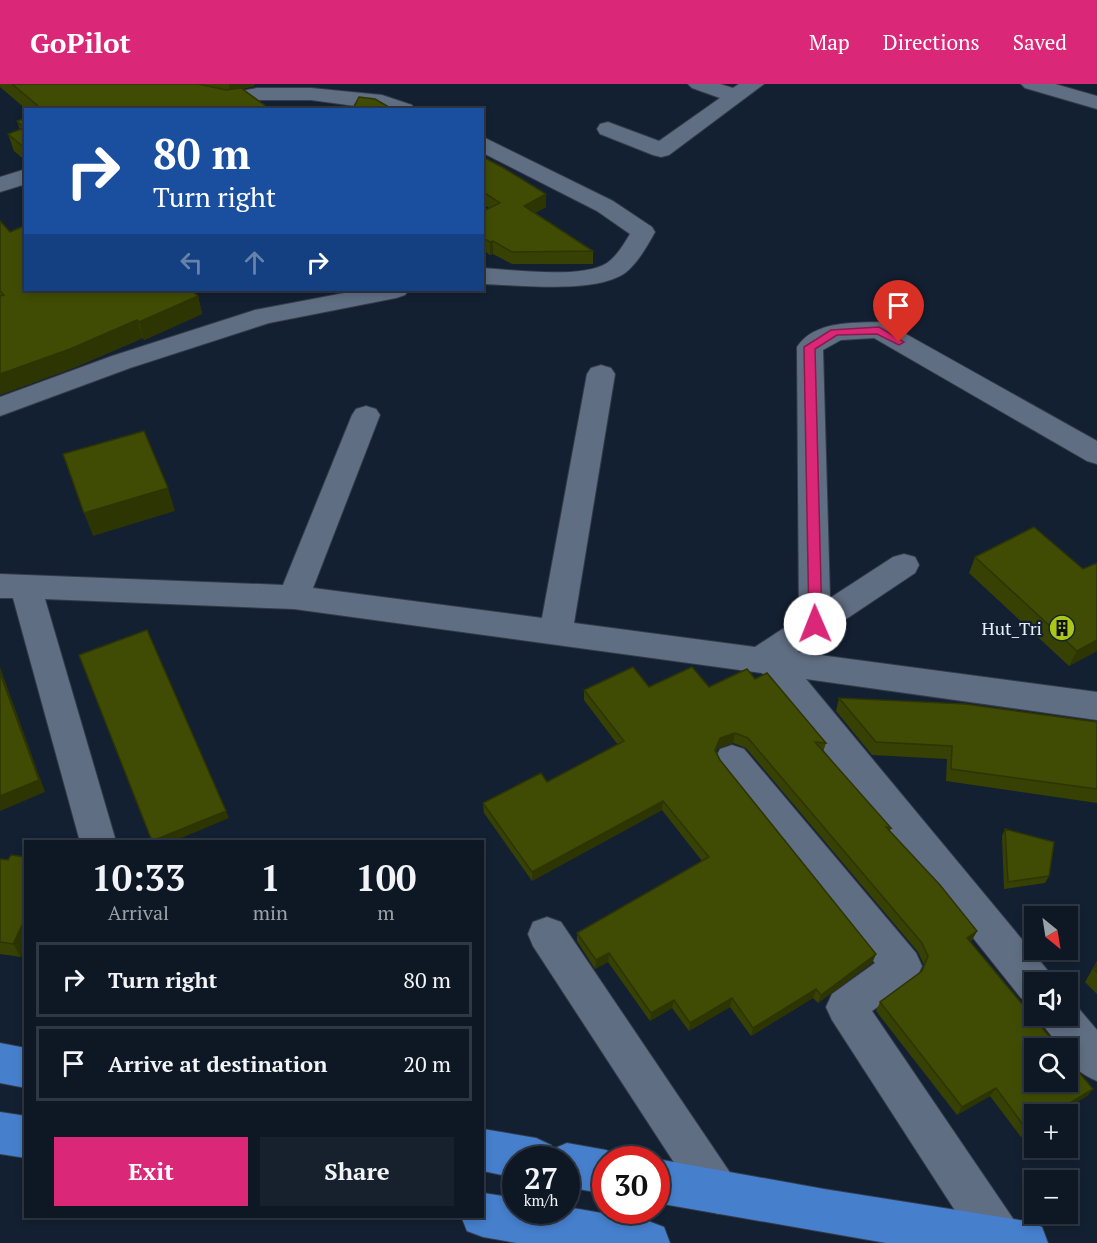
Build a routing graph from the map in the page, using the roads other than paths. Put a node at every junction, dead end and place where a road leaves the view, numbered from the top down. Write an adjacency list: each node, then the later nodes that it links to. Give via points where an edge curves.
1 (160, 84): 6 (street)
2 (276, 84): 6 (street)
3 (699, 84): 5 (street)
4 (1032, 84): 7 (street)
5 (744, 90): 10 (street, via 662,150)
6 (230, 99): 8 (street); 9 (street, via 257,94 311,94 382,101)
7 (1097, 103)
8 (207, 108)
9 (399, 108)
10 (608, 129)
11 (484, 145): 14 (street, via 605,206 643,232 613,269 577,279)
12 (24, 177): 13 (street)
13 (0, 185)
14 (484, 276)
15 (391, 291): 17 (street, via 264,316 121,362)
16 (601, 374): 24 (street)
17 (0, 407)
18 (366, 415): 22 (street)
19 (1097, 454): 23 (street, via 879,330 835,332 810,347)
20 (904, 566): 23 (street)
21 (13, 586): 22 (street); 28 (street)
22 (294, 597): 24 (street)
23 (815, 624): 25 (street)
24 (556, 633): 25 (street)
25 (766, 662): 26 (street); 30 (street)
26 (1097, 706)
27 (732, 759): 42 (street, via 902,966 846,1007)
28 (96, 840)
29 (547, 934): 40 (street)
30 (1025, 972)
31 (1068, 1026): 32 (street)
32 (1097, 1060)
33 (0, 1063): 34 (highway)
34 (24, 1068)
35 (0, 1133): 36 (highway)
36 (24, 1137)
37 (484, 1150): 38 (highway)
38 (502, 1154)
39 (670, 1183): 40 (highway)
40 (717, 1192): 42 (highway)
41 (484, 1215): 43 (highway)
42 (1013, 1241)
43 (648, 1243)

